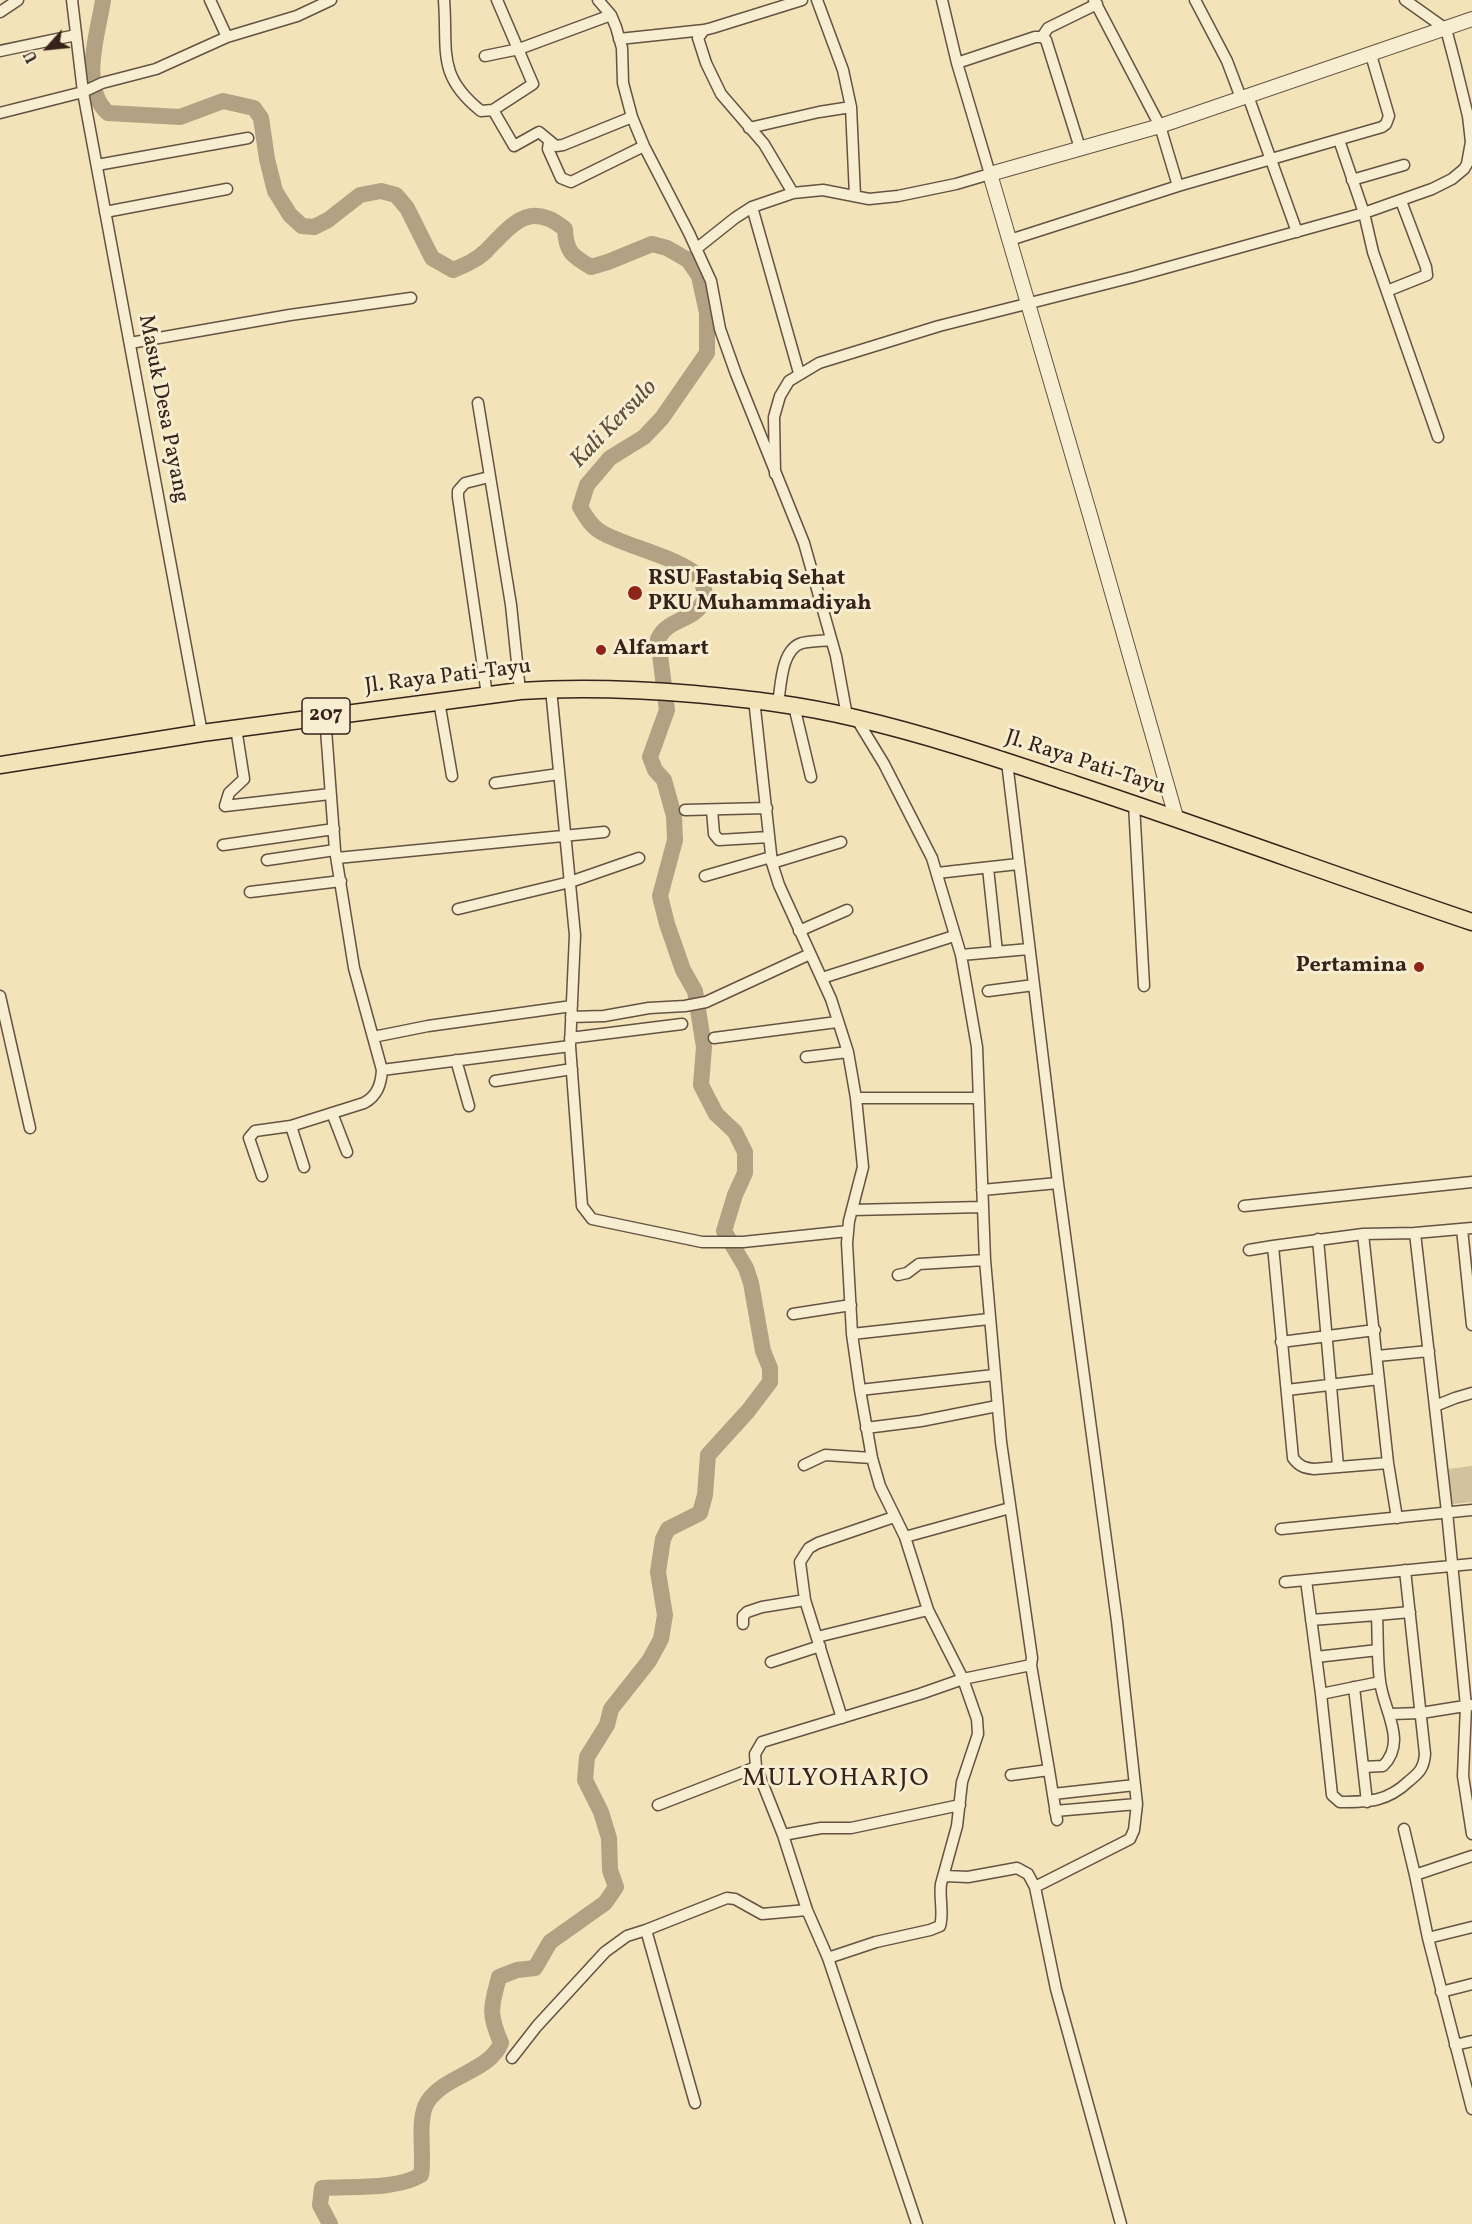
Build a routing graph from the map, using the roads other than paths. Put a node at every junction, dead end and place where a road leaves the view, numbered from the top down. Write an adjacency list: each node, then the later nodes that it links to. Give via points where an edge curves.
1 (18, 0): 14 (street)
2 (72, 0): 19 (street, Masuk Desa Payang)
3 (210, 0): 20 (street)
4 (331, 0): 20 (street, via 297,16)
5 (444, 0): 31 (street, via 449,74 462,94 481,111)
6 (497, 0): 23 (street)
7 (598, 0): 15 (street)
8 (802, 0): 18 (street)
9 (817, 0): 30 (street, via 843,70)
10 (942, 0): 27 (street)
11 (1195, 0): 29 (street)
12 (1406, 0): 17 (street)
13 (1096, 2): 21 (street, via 1048,28); 34 (street)
14 (0, 12)
15 (610, 15): 22 (street); 23 (street)
16 (1472, 19): 17 (street)
17 (1446, 29): 25 (street); 50 (street, via 1471,131 1470,152 1464,169 1452,179)
18 (705, 30): 22 (street); 35 (street, via 698,38 706,63 721,94)
19 (76, 35): 24 (street); 28 (street, Masuk Desa Payang)
20 (227, 37): 28 (street, via 156,69)
21 (1042, 37): 27 (street); 40 (street)
22 (619, 39): 33 (street, via 622,83)
23 (519, 49): 26 (street); 31 (street, via 533,84)
24 (0, 51)
25 (1371, 54): 29 (street); 37 (street, via 1388,121 1382,127)
26 (485, 56)
27 (957, 63): 44 (street)
28 (87, 90): 32 (street); 42 (street, Masuk Desa Payang)
29 (1245, 97): 34 (street); 41 (street)
30 (851, 107): 35 (street); 49 (street)
31 (493, 110): 38 (street, via 514,146 539,132)
32 (0, 113)
33 (632, 117): 38 (street, via 563,145); 39 (street)
34 (1160, 126): 40 (street); 46 (street)
35 (749, 128): 48 (street, via 764,144)
36 (248, 138): 42 (street)
37 (1339, 140): 41 (street); 45 (street)
38 (549, 142): 39 (street, via 548,149 561,178 571,182)
39 (644, 146): 56 (street)
40 (1080, 148): 44 (street)
41 (1272, 160): 46 (street); 54 (street)
42 (96, 165): 52 (street, Masuk Desa Payang)
43 (1404, 165): 45 (street)
44 (990, 174): 49 (street, via 898,196); 55 (street)
45 (1352, 180): 53 (street)
46 (1178, 186): 55 (street)
47 (227, 189): 52 (street)
48 (793, 193): 49 (street, via 823,190); 51 (street)
49 (855, 196)
50 (1401, 201): 53 (street); 57 (street, via 1427,275)
51 (752, 207): 56 (street); 61 (street)
52 (105, 212): 60 (street, Masuk Desa Payang)
53 (1364, 213): 54 (street); 57 (street)
54 (1297, 232): 59 (street)
55 (1010, 240): 59 (street)
56 (696, 249): 64 (street, via 711,281 728,352)
57 (1387, 291): 63 (street)
58 (411, 298): 60 (street)
59 (1028, 304): 61 (street, via 939,326 819,363); 88 (street)
60 (130, 343): 76 (street, Masuk Desa Payang)
61 (799, 373): 64 (street, via 780,396 774,417)
62 (478, 403): 65 (street)
63 (1438, 438)
64 (775, 474): 66 (street, via 804,543)
65 (489, 477): 68 (street, via 511,605); 69 (street, via 465,483 458,491)
66 (831, 640): 72 (street, via 803,643 794,649 784,668); 74 (street)
67 (551, 689): 68 (main road, Jl. Raya Pati-Tayu / 207); 70 (main road, Jl. Raya Pati-Tayu / 207, via 634,689); 79 (street)
68 (520, 691): 69 (main road, Jl. Raya Pati-Tayu / 207)
69 (487, 695): 71 (main road, Jl. Raya Pati-Tayu / 207)
70 (754, 699): 72 (main road, Jl. Raya Pati-Tayu); 85 (street)
71 (439, 701): 73 (main road, Jl. Raya Pati-Tayu / 207); 80 (street)
72 (786, 705): 74 (main road, Jl. Raya Pati-Tayu); 81 (street)
73 (325, 716): 75 (main road, Jl. Raya Pati-Tayu / 207); 83 (street)
74 (851, 717): 77 (main road, Jl. Raya Pati-Tayu); 101 (street, via 884,764)
75 (236, 728): 76 (main road, Jl. Raya Pati-Tayu / 207); 83 (street, via 244,779 229,793 225,806)
76 (202, 733): 78 (main road, Jl. Raya Pati-Tayu / 207)
77 (1007, 762): 84 (main road, Jl. Raya Pati-Tayu); 99 (street)
78 (0, 765)
79 (559, 774): 82 (street); 91 (street)
80 (452, 776)
81 (811, 777)
82 (495, 783)
83 (330, 794): 89 (street)
84 (1134, 804): 88 (main road, Jl. Raya Pati-Tayu); 117 (street)
85 (767, 808): 87 (street); 92 (street)
86 (684, 810): 87 (street)
87 (712, 810): 92 (street, via 714,834 719,840)
88 (1176, 817): 108 (main road, Jl. Raya Pati-Tayu)
89 (334, 829): 94 (street); 95 (street)
90 (604, 832): 91 (street)
91 (564, 837): 95 (street); 104 (street)
92 (769, 837): 98 (street)
93 (841, 842): 98 (street)
94 (223, 845)
95 (336, 854): 97 (street); 103 (street)
96 (639, 858): 104 (street)
97 (267, 860)
98 (772, 860): 102 (street); 109 (street)
99 (1018, 864): 100 (street); 111 (street)
100 (988, 868): 101 (street); 112 (street)
101 (937, 873): 110 (street)
102 (705, 876)
103 (341, 881): 105 (street); 123 (street, via 354,968)
104 (570, 882): 106 (street); 120 (street, via 575,935)
105 (250, 892)
106 (458, 909)
107 (847, 910): 109 (street)
108 (1472, 922)
109 (799, 931): 113 (street)
110 (954, 936): 114 (street); 115 (street)
111 (1029, 949): 112 (street); 116 (street)
112 (997, 952): 114 (street)
113 (810, 954): 115 (street); 120 (street, via 699,1004 604,1016)
114 (961, 956): 133 (street, via 977,1047)
115 (822, 978): 121 (street)
116 (1034, 985): 118 (street); 142 (street)
117 (1144, 986)
118 (988, 991)
119 (0, 996): 137 (street)
120 (571, 1012): 123 (street, via 428,1026); 125 (street)
121 (837, 1022): 124 (street); 126 (street)
122 (682, 1023): 125 (street)
123 (374, 1037): 130 (street)
124 (714, 1038)
125 (570, 1042): 128 (street); 129 (street)
126 (848, 1052): 127 (street); 132 (street)
127 (806, 1057)
128 (456, 1060): 130 (street); 134 (street)
129 (572, 1069): 131 (street); 148 (street, via 582,1206 592,1219 702,1242 743,1242)
130 (382, 1070): 135 (street, via 379,1089 371,1100)
131 (495, 1081)
132 (856, 1098): 133 (street); 146 (street, via 863,1167)
133 (980, 1098): 143 (street)
134 (469, 1106)
135 (332, 1113): 136 (street); 138 (street)
136 (291, 1126): 139 (street); 140 (street, via 259,1129 249,1138)
137 (30, 1128)
138 (347, 1152)
139 (304, 1167)
140 (262, 1176)
141 (1472, 1182): 144 (street)
142 (1058, 1183): 143 (street); 214 (street)
143 (982, 1190): 145 (street)
144 (1244, 1206)
145 (982, 1207): 146 (street); 154 (street)
146 (852, 1210): 148 (street)
147 (1467, 1229): 149 (street); 159 (street)
148 (848, 1231): 156 (street)
149 (1415, 1233): 150 (street); 164 (street)
150 (1363, 1234): 151 (street); 160 (street)
151 (1318, 1239): 152 (street); 162 (street)
152 (1273, 1246): 153 (street); 163 (street)
153 (1249, 1250)
154 (985, 1260): 155 (street, via 919,1264); 158 (street)
155 (898, 1275)
156 (851, 1305): 157 (street); 161 (street)
157 (793, 1314)
158 (989, 1319): 161 (street); 166 (street)
159 (1472, 1325)
160 (1374, 1330): 162 (street); 165 (street)
161 (852, 1334): 169 (street)
162 (1327, 1336): 163 (street); 168 (street)
163 (1281, 1342): 170 (street)
164 (1429, 1351): 165 (street); 173 (street)
165 (1377, 1356): 167 (street)
166 (994, 1375): 169 (street); 172 (street)
167 (1379, 1379): 168 (street); 176 (street)
168 (1332, 1385): 170 (street); 178 (street)
169 (860, 1390): 174 (street)
170 (1287, 1390): 178 (street, via 1293,1458 1305,1468)
171 (1472, 1393): 173 (street)
172 (998, 1406): 174 (street); 179 (street)
173 (1435, 1406): 181 (street)
174 (866, 1428): 175 (street)
175 (872, 1458): 177 (street, via 825,1455); 182 (street)
176 (1388, 1462): 178 (street); 183 (street)
177 (804, 1464)
178 (1338, 1466)
179 (1010, 1508): 185 (street); 201 (street)
180 (1472, 1510): 181 (street)
181 (1448, 1512): 183 (street); 187 (street)
182 (894, 1517): 185 (street); 191 (street, via 809,1548 800,1562)
183 (1397, 1518): 184 (street)
184 (1281, 1529)
185 (905, 1538): 192 (street)
186 (1472, 1564): 187 (street)
187 (1452, 1566): 188 (street); 206 (street)
188 (1406, 1570): 189 (street); 193 (street)
189 (1306, 1580): 190 (street); 195 (street)
190 (1285, 1582)
191 (805, 1600): 196 (street, via 754,1609 743,1616); 197 (street)
192 (928, 1610): 197 (street); 202 (street)
193 (1410, 1612): 194 (street); 207 (street)
194 (1377, 1615): 195 (street); 198 (street)
195 (1311, 1620): 199 (street)
196 (743, 1624)
197 (818, 1641): 200 (street); 209 (street)
198 (1378, 1650): 199 (street); 203 (street)
199 (1316, 1657): 205 (street)
200 (771, 1662)
201 (1031, 1665): 202 (street); 212 (street)
202 (963, 1679): 209 (street); 219 (street, via 978,1734 962,1782)
203 (1380, 1682): 204 (street); 208 (street)
204 (1354, 1687): 205 (street); 211 (street)
205 (1321, 1694): 216 (street, via 1332,1795 1340,1802)
206 (1469, 1705): 207 (street); 221 (street, via 1463,1776)
207 (1421, 1713): 208 (street); 216 (street, via 1424,1765 1392,1795)
208 (1391, 1714): 211 (street, via 1394,1742 1389,1760 1383,1766)
209 (842, 1718): 210 (street, via 762,1742 755,1754)
210 (756, 1767): 217 (street); 222 (street)
211 (1363, 1767): 216 (street)
212 (1049, 1770): 213 (street); 215 (street)
213 (1011, 1775)
214 (1135, 1785): 215 (street); 218 (street)
215 (1053, 1794): 218 (street, via 1056,1815)
216 (1367, 1802)
217 (658, 1804)
218 (1137, 1804): 226 (street, via 1130,1839)
219 (960, 1805): 222 (street, via 851,1828 821,1828); 225 (street)
220 (1404, 1828): 224 (street)
221 (1472, 1834)
222 (783, 1835): 227 (street)
223 (1472, 1856): 224 (street)
224 (1415, 1875): 230 (street)
225 (945, 1876): 226 (street, via 968,1877 1017,1868 1028,1874); 231 (street, via 940,1894 941,1923 937,1928)
226 (1035, 1887): 240 (street, via 1056,1989)
227 (807, 1910): 229 (street, via 762,1914 727,1898); 231 (street)
228 (1472, 1927): 230 (street)
229 (646, 1930): 236 (street, via 627,1936 605,1952); 237 (street)
230 (1428, 1938): 233 (street)
231 (828, 1958): 239 (street)
232 (1472, 1984): 233 (street)
233 (1441, 1992): 235 (street)
234 (1472, 2041): 235 (street)
235 (1455, 2045): 238 (street)
236 (512, 2058)
237 (695, 2103)
238 (1472, 2109)
239 (917, 2224)
240 (1121, 2224)

